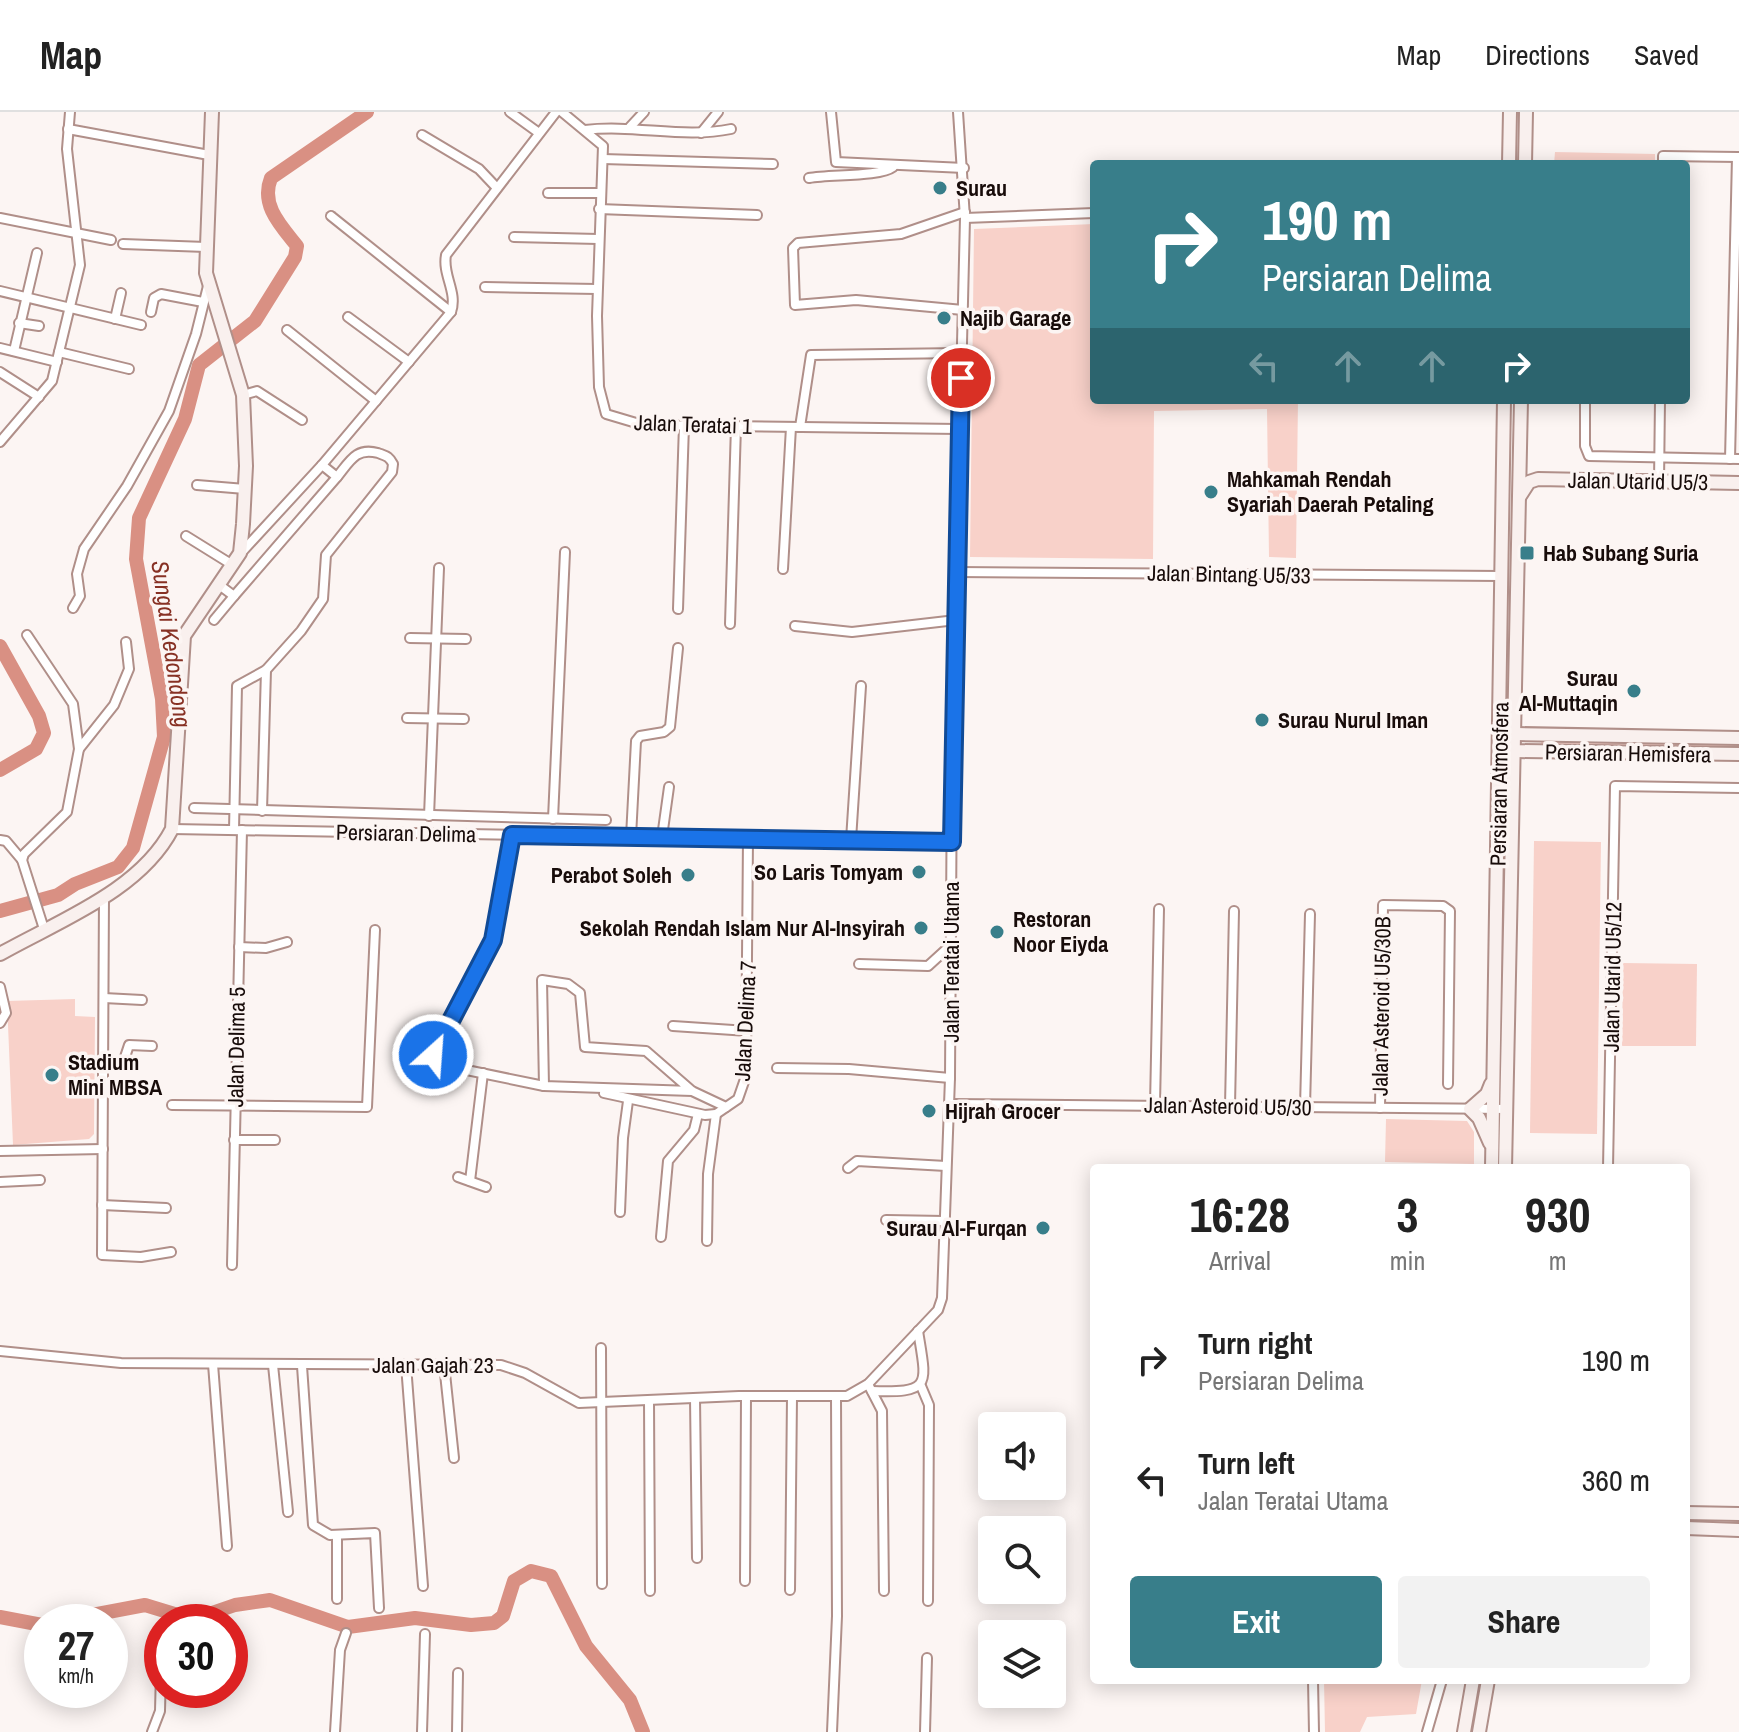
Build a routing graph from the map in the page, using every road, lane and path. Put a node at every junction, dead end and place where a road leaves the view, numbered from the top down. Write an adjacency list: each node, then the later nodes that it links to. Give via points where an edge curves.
1 (70, 112): 12 (street)
2 (212, 112): 18 (street)
3 (510, 112): 15 (street)
4 (559, 112): 14 (street); 15 (street)
5 (644, 112): 11 (street)
6 (718, 112): 16 (street)
7 (831, 112): 25 (street, via 836,162)
8 (958, 112): 26 (street, Jalan Teratai Utama)
9 (1510, 112): 21 (street)
10 (1526, 112): 22 (street)
11 (630, 127): 14 (street); 16 (street)
12 (68, 129): 18 (street); 37 (street)
13 (731, 129): 16 (street)
14 (585, 130): 20 (street, via 601,143)
15 (539, 133): 28 (street)
16 (701, 133)
17 (422, 135): 28 (street, via 479,169)
18 (209, 155): 42 (street)
19 (1738, 157): 23 (street); 84 (street)
20 (603, 159): 24 (street); 30 (street, Jalan Teratai 1)
21 (1509, 160)
22 (1525, 160)
23 (1663, 160)
24 (773, 164)
25 (894, 166): 26 (street); 27 (street, via 884,172)
26 (964, 168): 34 (street, Jalan Teratai Utama)
27 (809, 178)
28 (497, 188): 54 (street, via 446,255 454,297)
29 (548, 193): 30 (street)
30 (600, 193): 31 (street, Jalan Teratai 1)
31 (599, 209): 33 (street); 39 (street, Jalan Teratai 1)
32 (1090, 213): 34 (street)
33 (757, 215)
34 (965, 215): 52 (street, Jalan Teratai Utama); 52 (street, via 901,234 798,243 793,248 795,305 856,300)
35 (331, 216): 54 (street)
36 (0, 218): 37 (street)
37 (77, 234): 40 (street); 51 (street, via 80,265)
38 (514, 237): 39 (street)
39 (598, 239): 46 (street, Jalan Teratai 1)
40 (111, 240)
41 (123, 244): 42 (street)
42 (206, 247): 44 (street)
43 (37, 253): 49 (street)
44 (207, 279): 50 (street); 69 (street)
45 (485, 287): 46 (street)
46 (597, 289): 77 (street, Jalan Teratai 1, via 599,387 606,414 643,425)
47 (0, 291): 49 (street)
48 (121, 293): 56 (street)
49 (26, 297): 51 (street); 57 (street)
50 (203, 302): 53 (street, via 157,294); 103 (street, via 169,411 84,549 77,574 80,596)
51 (69, 310): 56 (street); 63 (street)
52 (963, 310): 64 (street, Jalan Teratai Utama)
53 (151, 312)
54 (451, 312): 66 (street)
55 (348, 317): 66 (street)
56 (115, 319): 58 (street)
57 (19, 323): 59 (street); 62 (street)
58 (141, 325)
59 (39, 326)
60 (287, 330): 71 (street)
61 (0, 348): 62 (street)
62 (14, 351): 65 (street)
63 (59, 352): 65 (street); 67 (street)
64 (962, 353): 79 (street, via 811,355); 80 (street, Jalan Teratai Utama)
65 (57, 362): 70 (street, via 52,381)
66 (409, 362): 71 (street)
67 (129, 369)
68 (0, 372): 70 (street)
69 (243, 395): 76 (street, via 257,391); 91 (street)
70 (39, 397): 81 (street)
71 (376, 401): 85 (street)
72 (1504, 404): 100 (street, Persiaran Atmosfera)
73 (1521, 404): 82 (street, Persiaran Atmosfera)
74 (1585, 404): 83 (street, via 1589,456)
75 (1660, 404): 83 (street)
76 (302, 420)
77 (684, 425): 78 (street, Jalan Teratai 1); 104 (street)
78 (736, 426): 79 (street, Jalan Teratai 1); 107 (street)
79 (795, 427): 80 (street, Jalan Teratai 1); 98 (street)
80 (959, 429): 99 (street, Jalan Teratai Utama)
81 (0, 442)
82 (1520, 458): 87 (street); 92 (street, Persiaran Atmosfera)
83 (1659, 458): 84 (street); 88 (street)
84 (1734, 459)
85 (322, 465): 86 (street); 95 (street)
86 (337, 477): 102 (street); 117 (street, via 361,451 384,455 393,464 326,555 323,599)
87 (1538, 479): 88 (street, Jalan Utarid U5/3); 92 (street, via 1523,489)
88 (1659, 482): 89 (street, Jalan Utarid U5/3)
89 (1739, 483)
90 (197, 485): 91 (street)
91 (245, 489): 95 (street)
92 (1520, 499): 115 (street, Persiaran Atmosfera)
93 (186, 536): 96 (street)
94 (565, 552): 132 (street)
95 (240, 553): 96 (street)
96 (231, 564): 101 (street)
97 (439, 568): 111 (street)
98 (783, 569)
99 (957, 572): 100 (street, Jalan Bintang U5/33); 106 (street, Jalan Teratai Utama)
100 (1501, 576): 115 (street, via 1512,592); 116 (street, Persiaran Atmosfera)
101 (217, 583): 102 (street); 135 (street, via 184,636)
102 (234, 596): 105 (street)
103 (73, 608)
104 (678, 609)
105 (214, 620)
106 (956, 620): 108 (street, via 852,632); 143 (street, Jalan Teratai Utama)
107 (730, 624)
108 (795, 626)
109 (27, 635): 124 (street, via 73,704)
110 (410, 638): 111 (street)
111 (437, 639): 112 (street); 120 (street)
112 (466, 639)
113 (126, 642): 124 (street, via 129,669 114,705)
114 (678, 648): 138 (street, via 670,727 636,741)
115 (1518, 650): 123 (street, Persiaran Atmosfera)
116 (1502, 669): 123 (street, via 1503,715); 134 (street, Persiaran Atmosfera)
117 (266, 670): 129 (street, Jalan Delima 5, via 237,686); 130 (street)
118 (861, 686): 142 (street)
119 (407, 718): 120 (street)
120 (434, 719): 121 (street); 131 (street)
121 (464, 719)
122 (1739, 738): 123 (street, Persiaran Hemisfera)
123 (1514, 742): 125 (street, Persiaran Hemisfera); 134 (street); 183 (street, Persiaran Atmosfera)
124 (79, 749): 144 (street, via 67,812)
125 (1739, 754)
126 (669, 787): 139 (street)
127 (1739, 788): 193 (street, Jalan Utarid U5/12, via 1615,786)
128 (194, 808): 129 (street)
129 (234, 810): 130 (street); 136 (street, Jalan Delima 5)
130 (262, 811): 131 (street)
131 (429, 816): 132 (street)
132 (553, 819): 133 (street)
133 (606, 820)
134 (1497, 827): 167 (street, Persiaran Atmosfera)
135 (172, 829): 136 (street, Persiaran Delima); 145 (street, via 157,854)
136 (238, 830): 137 (street, Persiaran Delima); 153 (street, Jalan Delima 5)
137 (512, 835): 138 (street, Persiaran Delima); 165 (street, via 493,940 433,1055 452,1067)
138 (631, 837): 139 (street, Persiaran Delima)
139 (662, 837): 140 (street, Persiaran Delima)
140 (748, 838): 142 (street, Persiaran Delima); 161 (street, Jalan Delima 7)
141 (0, 840): 144 (street)
142 (851, 840): 143 (street, Persiaran Delima)
143 (952, 842): 152 (street, Jalan Teratai Utama)
144 (22, 860): 149 (street)
145 (104, 895): 149 (street); 157 (street)
146 (1159, 909): 176 (street)
147 (1234, 911): 177 (street)
148 (1310, 914): 179 (street)
149 (44, 929): 154 (street)
150 (375, 930): 175 (street, via 367,1107)
151 (287, 942): 153 (street)
152 (951, 945): 155 (street, via 928,966); 166 (street, Jalan Teratai Utama)
153 (239, 947): 175 (street, Jalan Delima 5)
154 (0, 954)
155 (859, 964)
156 (0, 987): 159 (street, via 6,1013)
157 (104, 998): 158 (street); 163 (street)
158 (142, 1000)
159 (0, 1023)
160 (673, 1026): 161 (street)
161 (748, 1031): 178 (street, Jalan Delima 7, via 743,1089)
162 (152, 1046): 163 (street, via 129,1045 122,1066)
163 (103, 1066): 188 (street)
164 (777, 1068): 166 (street)
165 (483, 1073): 169 (street); 198 (street)
166 (950, 1078): 173 (street, Jalan Teratai Utama)
167 (1494, 1079): 181 (street); 182 (street, Persiaran Atmosfera)
168 (1448, 1084): 180 (street, Jalan Asteroid U5/30B, via 1450,911 1443,906 1383,905)
169 (544, 1086): 170 (street); 171 (street, via 540,987 545,978 580,993 585,1047 646,1051)
170 (595, 1089): 171 (street); 172 (street)
171 (692, 1091): 178 (street)
172 (628, 1101): 184 (street); 203 (street)
173 (949, 1104): 176 (street, Jalan Asteroid U5/30); 194 (street, Jalan Teratai Utama)
174 (172, 1105): 175 (street)
175 (235, 1105): 186 (street, Jalan Delima 5)
176 (1155, 1105): 177 (street, Jalan Asteroid U5/30)
177 (1230, 1106): 179 (street, Jalan Asteroid U5/30)
178 (726, 1107): 185 (street, Jalan Delima 7)
179 (1305, 1107): 180 (street, Jalan Asteroid U5/30)
180 (1380, 1108): 181 (street, Jalan Asteroid U5/30)
181 (1470, 1109): 182 (street, Jalan Asteroid U5/30); 189 (street)
182 (1493, 1109): 183 (street, Jalan Asteroid U5/30); 189 (street, Persiaran Atmosfera)
183 (1508, 1109): 192 (street, Persiaran Atmosfera)
184 (698, 1114): 185 (street); 206 (street, via 694,1130 670,1155)
185 (716, 1114): 207 (street)
186 (234, 1140): 187 (street); 209 (street, Jalan Delima 5)
187 (275, 1140)
188 (103, 1149): 190 (street); 201 (street)
189 (1492, 1149): 191 (street, Persiaran Atmosfera)
190 (0, 1151)
191 (1492, 1164)
192 (1505, 1164)
193 (1608, 1164)
194 (946, 1166): 195 (street, via 857,1161); 205 (street, Jalan Teratai Utama)
195 (848, 1168)
196 (458, 1177): 198 (street)
197 (40, 1180): 199 (street)
198 (470, 1181): 200 (street)
199 (0, 1182)
200 (486, 1187)
201 (102, 1205): 202 (street); 208 (street, via 102,1255)
202 (166, 1208)
203 (620, 1212)
204 (886, 1220): 205 (street)
205 (944, 1221): 210 (street, Jalan Teratai Utama)
206 (661, 1237)
207 (707, 1241)
208 (171, 1252)
209 (232, 1265)
210 (943, 1284): 211 (street, Jalan Gajah 23, via 941,1304)
211 (918, 1331): 219 (street); 220 (street, Jalan Gajah 23)
212 (601, 1348): 226 (street)
213 (0, 1351): 214 (street, Jalan Gajah 23, via 121,1363)
214 (213, 1364): 216 (street, Jalan Gajah 23); 234 (street)
215 (444, 1364): 217 (street, Jalan Gajah 23); 226 (street, Jalan Gajah 23, via 515,1368 571,1400); 227 (street)
216 (273, 1365): 218 (street, Jalan Gajah 23); 228 (street)
217 (406, 1365): 218 (street, Jalan Gajah 23); 238 (street)
218 (302, 1366): 233 (street, via 311,1518 317,1531)
219 (921, 1386): 220 (street); 243 (street, via 929,1405)
220 (870, 1388): 223 (street, Jalan Gajah 23); 241 (street, via 882,1411)
221 (746, 1396): 222 (street, Jalan Gajah 23); 224 (street, Jalan Gajah 23); 236 (street)
222 (792, 1397): 223 (street, Jalan Gajah 23); 239 (street)
223 (836, 1397): 258 (street)
224 (695, 1398): 225 (street, Jalan Gajah 23); 235 (street)
225 (649, 1401): 226 (street, Jalan Gajah 23); 240 (street)
226 (601, 1404): 237 (street)
227 (454, 1458)
228 (288, 1512)
229 (1690, 1513): 230 (street)
230 (1739, 1514)
231 (1690, 1528): 232 (street)
232 (1739, 1530)
233 (337, 1536): 242 (street); 244 (street, via 376,1534)
234 (227, 1546)
235 (697, 1558)
236 (745, 1581)
237 (602, 1584)
238 (423, 1586)
239 (790, 1590)
240 (650, 1591)
241 (884, 1591)
242 (337, 1599)
243 (928, 1601)
244 (379, 1608)
245 (346, 1633): 255 (street, via 340,1650)
246 (425, 1634): 256 (street)
247 (927, 1658): 259 (street)
248 (458, 1673): 257 (street)
249 (1313, 1684): 260 (street)
250 (1441, 1684): 261 (street)
251 (1472, 1684): 262 (street)
252 (1487, 1684): 263 (street)
253 (160, 1708): 254 (street)
254 (152, 1732)
255 (335, 1732)
256 (422, 1732)
257 (457, 1732)
258 (832, 1732)
259 (925, 1732)
260 (1314, 1732)
261 (1427, 1732)
262 (1464, 1732)
263 (1479, 1732)

